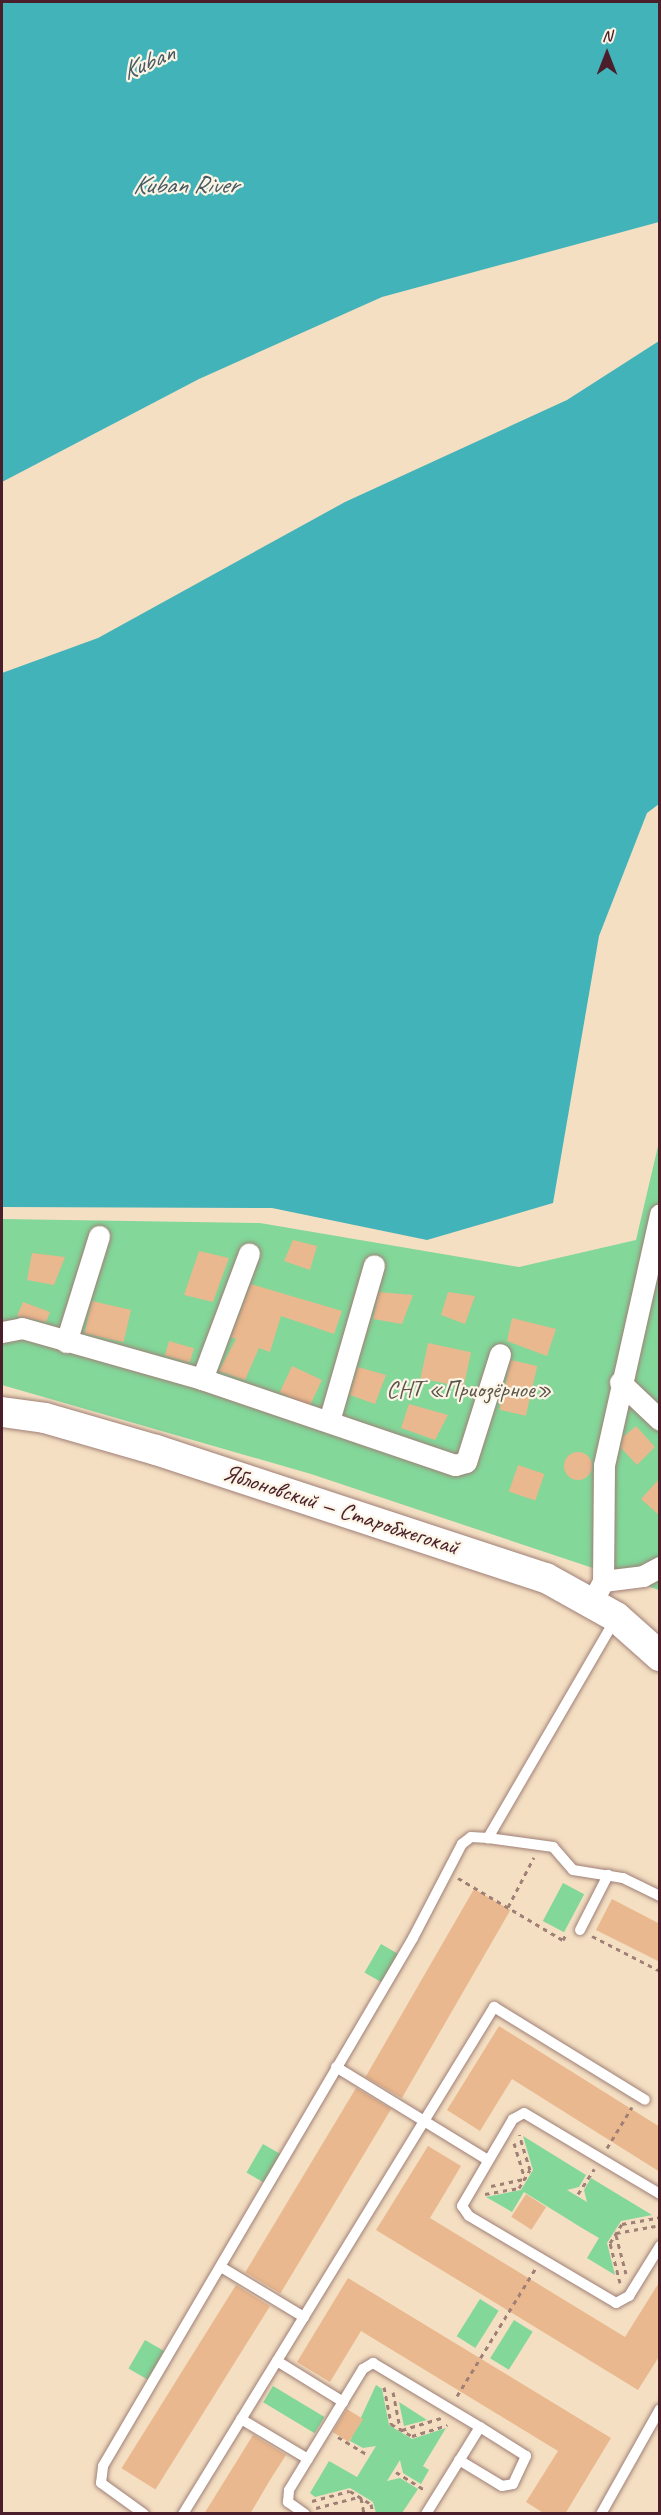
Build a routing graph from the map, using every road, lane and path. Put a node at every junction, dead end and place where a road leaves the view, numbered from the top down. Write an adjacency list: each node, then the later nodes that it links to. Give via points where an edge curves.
1 (658, 1225): 9 (street)
2 (99, 1236): 6 (street)
3 (249, 1253): 8 (street)
4 (374, 1265): 12 (street)
5 (2, 1332): 6 (street, via 22,1328)
6 (66, 1342): 8 (street)
7 (500, 1354): 12 (street, via 466,1462 454,1465)
8 (202, 1379): 12 (street)
9 (620, 1382): 11 (street); 14 (street, via 604,1465)
10 (2, 1412): 14 (street, Яблоновский — Старобжегокай, via 45,1418 156,1450 442,1542)
11 (660, 1420)
12 (329, 1421)
13 (660, 1567): 14 (street)
14 (603, 1600): 15 (street, Яблоновский — Старобжегокай); 16 (lane)
15 (660, 1656)
16 (488, 1838): 17 (lane); 18 (lane, via 466,1840)
17 (540, 1845): 19 (lane, via 558,1851 573,1870); 21 (path)
18 (447, 1871): 21 (path); 24 (lane)
19 (608, 1875): 20 (lane); 22 (lane)
20 (660, 1896)
21 (508, 1907): 22 (path, via 563,1940 571,1925)
22 (580, 1930): 23 (path)
23 (660, 1971)
24 (336, 2067): 26 (lane); 42 (lane)
25 (642, 2098): 26 (lane, via 494,2007); 29 (path)
26 (424, 2121): 30 (lane); 45 (lane)
27 (518, 2130): 31 (path, via 530,2170)
28 (512, 2139): 31 (path)
29 (600, 2158): 30 (lane, via 524,2113 513,2119); 33 (path); 34 (lane)
30 (488, 2160): 40 (lane, via 464,2199 464,2212)
31 (524, 2179): 32 (path); 35 (path, via 519,2188)
32 (483, 2187)
33 (578, 2194)
34 (660, 2194)
35 (478, 2196)
36 (660, 2217): 38 (path, via 622,2224)
37 (655, 2226): 38 (path)
38 (616, 2234): 43 (path); 44 (path, via 610,2243)
39 (660, 2246): 41 (lane)
40 (540, 2260): 41 (lane, via 616,2303 629,2296); 51 (path)
41 (655, 2262)
42 (221, 2267): 45 (lane); 65 (lane, via 100,2475 107,2490)
43 (626, 2274)
44 (620, 2283)
45 (303, 2318): 46 (lane)
46 (277, 2361): 49 (lane); 52 (lane)
47 (383, 2381): 56 (path, via 391,2424)
48 (393, 2387): 56 (path)
49 (343, 2402): 51 (lane, via 363,2369 373,2364); 55 (lane)
50 (660, 2409): 70 (lane)
51 (446, 2413): 54 (lane); 56 (path)
52 (241, 2419): 58 (lane); 66 (lane)
53 (452, 2423): 56 (path, via 412,2436)
54 (480, 2427): 59 (lane); 59 (lane, via 526,2456 513,2484 502,2486)
55 (326, 2430): 57 (path); 58 (lane)
56 (401, 2430)
57 (366, 2454)
58 (308, 2459): 63 (lane, via 287,2496)
59 (459, 2460): 62 (lane)
60 (396, 2472): 62 (path)
61 (360, 2497): 63 (path, via 350,2491); 64 (path); 67 (path); 68 (path, via 371,2504)
62 (436, 2497): 69 (lane)
63 (307, 2508)
64 (316, 2508)
65 (144, 2514)
66 (183, 2514)
67 (364, 2514)
68 (373, 2514)
69 (426, 2514)
70 (601, 2514)

